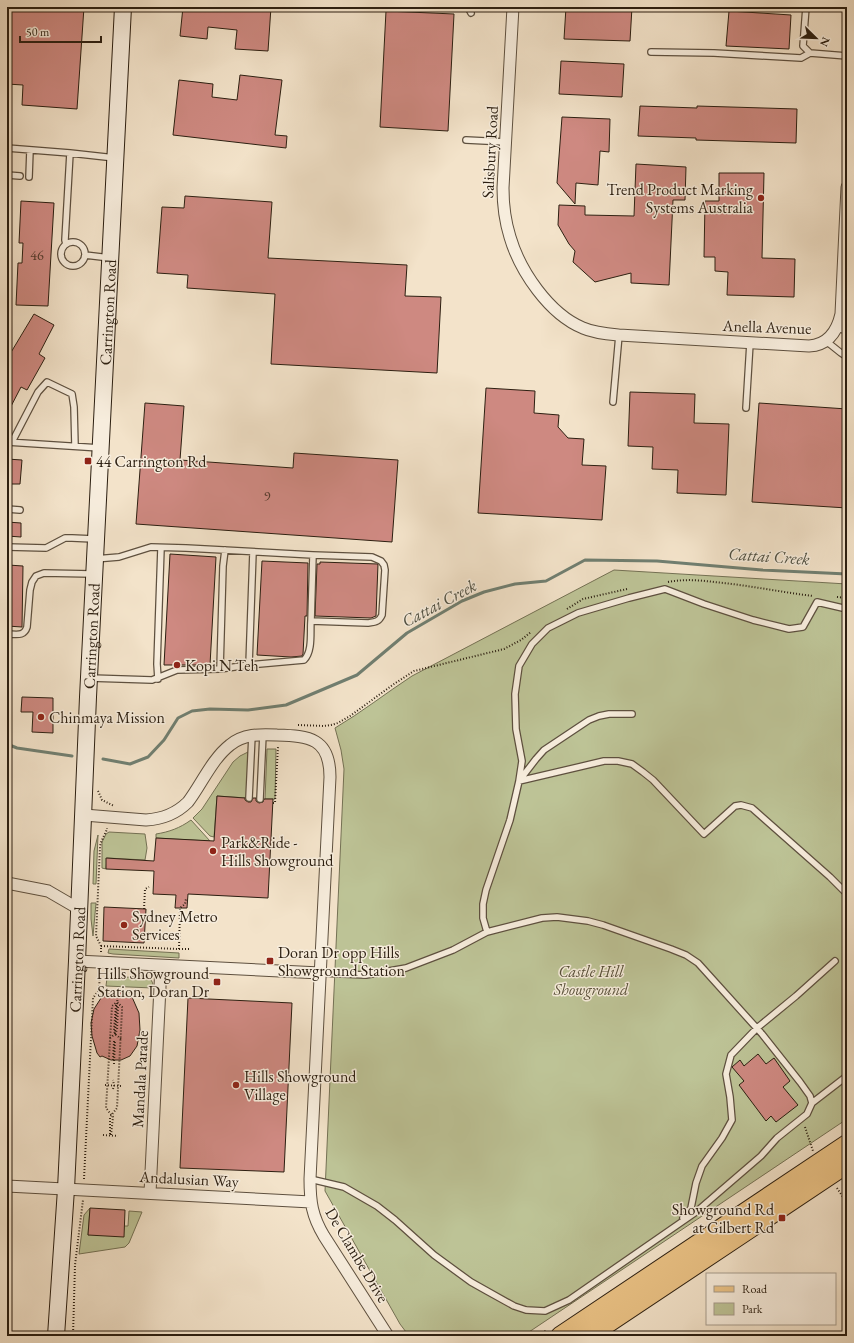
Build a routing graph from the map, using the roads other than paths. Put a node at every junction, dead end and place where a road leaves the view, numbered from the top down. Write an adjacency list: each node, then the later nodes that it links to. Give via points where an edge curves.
1 (122, 7): 14 (main road, Carrington Road)
2 (468, 7): 5 (lane)
3 (513, 7): 10 (street, Salisbury Road)
4 (806, 7): 7 (lane, via 803,46)
5 (471, 13)
6 (651, 52): 7 (lane, via 801,58)
7 (810, 53): 8 (lane)
8 (847, 56)
9 (466, 140): 10 (lane)
10 (506, 142): 24 (street, Salisbury Road, via 502,188 504,210 510,237 520,261 544,299 569,321 595,332)
11 (7, 148): 12 (lane)
12 (30, 150): 13 (lane); 17 (lane)
13 (70, 153): 14 (lane); 20 (lane, via 64,240)
14 (115, 158): 22 (main road, Carrington Road)
15 (7, 175): 16 (lane)
16 (20, 176)
17 (29, 177)
18 (847, 187): 19 (street, Anella Avenue)
19 (847, 203): 23 (street, Anella Avenue)
20 (66, 244): 21 (lane, via 73,242 80,245); 21 (lane, via 61,254 66,264 78,265)
21 (84, 255): 22 (lane)
22 (110, 258): 32 (main road, Carrington Road)
23 (842, 329): 25 (street, Anella Avenue)
24 (619, 335): 26 (street, Anella Avenue); 28 (lane)
25 (826, 341): 26 (street, Anella Avenue, via 816,346); 27 (lane)
26 (750, 343): 29 (lane)
27 (847, 356)
28 (613, 402)
29 (746, 408)
30 (9, 442): 31 (lane); 31 (lane, via 38,392 47,382 72,394)
31 (75, 446): 32 (lane)
32 (101, 448): 35 (main road, Carrington Road)
33 (7, 509): 34 (lane)
34 (20, 510)
35 (96, 539): 36 (lane, via 65,538 46,548); 41 (main road, Carrington Road)
36 (7, 547)
37 (161, 548): 38 (lane); 41 (lane, via 151,547); 48 (lane)
38 (225, 550): 39 (lane); 46 (lane)
39 (253, 552): 40 (lane); 45 (lane)
40 (313, 555): 43 (lane); 43 (lane, via 372,557 382,561 384,570 380,620)
41 (95, 566): 44 (lane, via 36,576 30,590 26,631 20,635); 47 (main road, Carrington Road)
42 (847, 609): 51 (lane, via 817,602 803,627 789,629 711,607 665,589 578,612 548,628 532,644 519,666 515,694 516,729 522,761)
43 (311, 621): 45 (lane, via 309,650 304,660)
44 (7, 634)
45 (249, 665): 46 (lane)
46 (220, 669): 48 (lane, via 177,670)
47 (89, 678): 48 (lane); 54 (main road, Carrington Road)
48 (158, 679)
49 (632, 714): 51 (lane, via 609,714 589,720 544,750)
50 (258, 735): 52 (lane); 53 (lane); 54 (street, De Clambe Drive, via 231,744 223,751 188,802 174,814 146,820); 62 (street, De Clambe Drive, via 307,737 321,746 329,761)
51 (519, 782): 56 (lane, via 604,761 632,764 653,780 704,834 735,806 752,808); 58 (lane, via 510,820 483,904)
52 (248, 798)
53 (260, 799)
54 (84, 815): 57 (main road, Carrington Road)
55 (7, 883): 57 (street, via 48,891)
56 (847, 894)
57 (79, 909): 59 (main road, Carrington Road)
58 (487, 932): 62 (lane, via 453,950 406,968 366,976); 63 (lane, via 557,916 588,920 650,941 686,955 698,963)
59 (77, 961): 61 (street); 69 (main road, Carrington Road)
60 (835, 961): 63 (lane)
61 (161, 966): 62 (street); 70 (street, Mandala Parade)
62 (320, 973): 67 (street, De Clambe Drive)
63 (757, 1028): 65 (lane, via 800,1082); 72 (lane, via 731,1055 726,1074 732,1120 702,1166 691,1208)
64 (847, 1076): 65 (lane)
65 (812, 1103): 72 (lane, via 802,1118 777,1138 761,1156)
66 (845, 1155): 75 (main road); 76 (main road)
67 (310, 1179): 71 (street, De Clambe Drive); 72 (lane, via 344,1187 357,1194 396,1220 434,1255 471,1282 514,1306 535,1311 545,1311 569,1300)
68 (7, 1186): 69 (street, Andalusian Way)
69 (66, 1189): 70 (street, Andalusian Way); 73 (main road, Carrington Road)
70 (150, 1193): 71 (street, Andalusian Way)
71 (311, 1202): 74 (street, De Clambe Drive, via 315,1219 324,1236)
72 (680, 1223)
73 (56, 1336)
74 (388, 1336)
75 (560, 1336)
76 (589, 1336)

